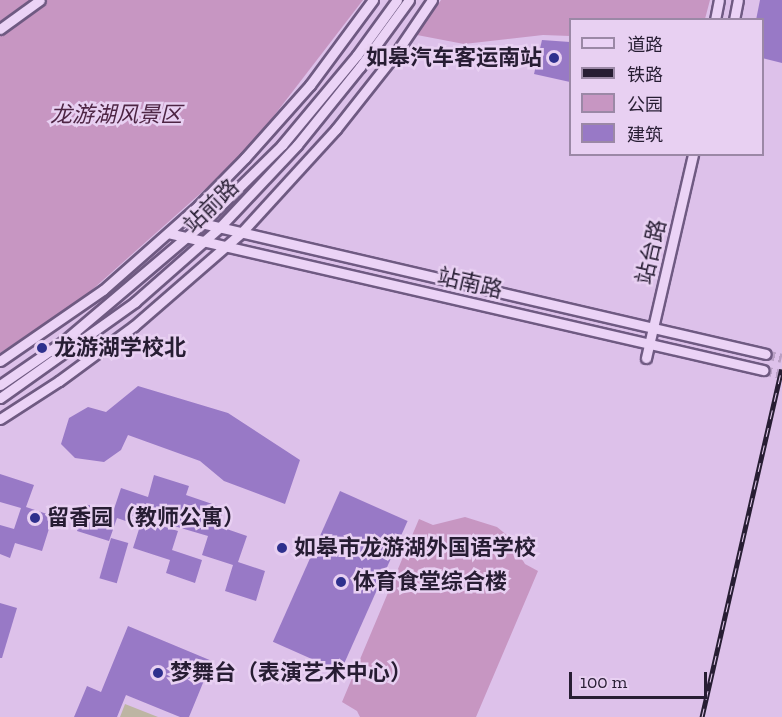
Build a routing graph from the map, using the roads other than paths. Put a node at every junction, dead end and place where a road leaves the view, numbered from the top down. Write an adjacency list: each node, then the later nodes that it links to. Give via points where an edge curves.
1 (40, 0): 10 (street)
2 (373, 0): 12 (street, via 310,85)
3 (397, 0): 13 (street, 站前路, via 282,145)
4 (409, 0): 14 (street, 站前路, via 297,145)
5 (432, 0): 15 (street, via 336,129)
6 (719, 0): 8 (street)
7 (738, 0): 9 (street)
8 (715, 18)
9 (734, 18)
10 (0, 29)
11 (693, 156): 20 (street, 站台路)
12 (184, 219): 13 (street, 站南路); 16 (street)
13 (203, 223): 14 (street, 站南路); 17 (street, 站前路)
14 (220, 227): 15 (street, 站南路); 18 (street, 站前路)
15 (242, 232): 19 (street); 20 (street, 站南路)
16 (168, 233): 17 (street, 站南路); 24 (street, via 102,290)
17 (187, 238): 18 (street, 站南路); 26 (street, 站前路, via 64,341)
18 (203, 242): 19 (street, 站南路); 27 (street, 站前路, via 135,302)
19 (225, 247): 21 (street, 站南路); 28 (street, via 134,326)
20 (653, 329): 21 (street, 站台路); 22 (street, 站南路)
21 (649, 344): 23 (street, 站台路); 25 (street, 站南路)
22 (766, 354)
23 (646, 358)
24 (0, 362)
25 (763, 370)
26 (0, 384)
27 (0, 398)
28 (0, 419)

